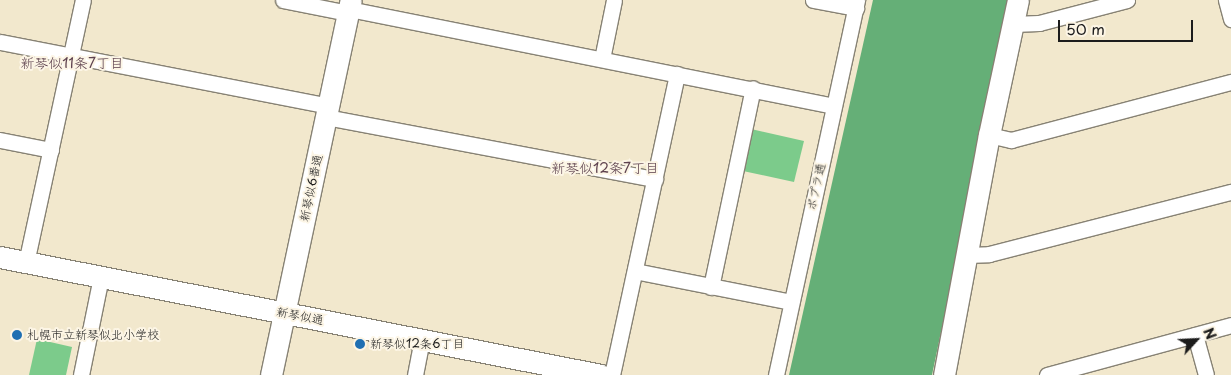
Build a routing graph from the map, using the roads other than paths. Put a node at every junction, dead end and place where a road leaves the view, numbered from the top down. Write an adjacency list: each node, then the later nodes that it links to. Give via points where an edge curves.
1 (84, 0): 13 (street)
2 (283, 0): 9 (street)
3 (614, 0): 14 (street)
4 (813, 0): 8 (street)
5 (1018, 0): 11 (street)
6 (1127, 0): 11 (street, via 1039,23)
7 (1226, 0): 10 (street)
8 (857, 4): 18 (street, ポプラ通)
9 (349, 7): 14 (street); 19 (street, 新琴似6番通)
10 (1231, 18)
11 (1013, 24): 20 (street)
12 (0, 42): 13 (street)
13 (72, 56): 19 (street); 22 (street)
14 (602, 59): 15 (street)
15 (676, 74): 17 (street); 23 (street)
16 (1231, 82): 20 (street, via 1011,140)
17 (753, 88): 18 (street); 30 (street)
18 (833, 106): 31 (street, ポプラ通)
19 (327, 112): 23 (street); 32 (street, 新琴似6番通)
20 (989, 135): 25 (street)
21 (0, 140): 22 (street)
22 (52, 150): 27 (street)
23 (654, 180): 28 (street)
24 (1231, 192): 25 (street, via 989,254)
25 (966, 255): 43 (street)
26 (0, 258): 27 (street, 新琴似通)
27 (26, 262): 29 (street, 新琴似通)
28 (635, 271): 30 (street); 41 (street)
29 (101, 277): 32 (street, 新琴似通); 37 (street)
30 (711, 287): 31 (street)
31 (791, 302): 42 (street, ポプラ通)
32 (285, 313): 35 (street, 新琴似通); 38 (street, 新琴似6番通)
33 (1231, 325): 34 (street)
34 (1195, 335): 44 (street); 45 (street)
35 (422, 340): 36 (street, 新琴似通); 39 (street)
36 (542, 369): 40 (street, 新琴似通)
37 (80, 375)
38 (271, 375)
39 (415, 375)
40 (601, 375)
41 (612, 375)
42 (776, 375)
43 (944, 375)
44 (1047, 375)
45 (1206, 375)

